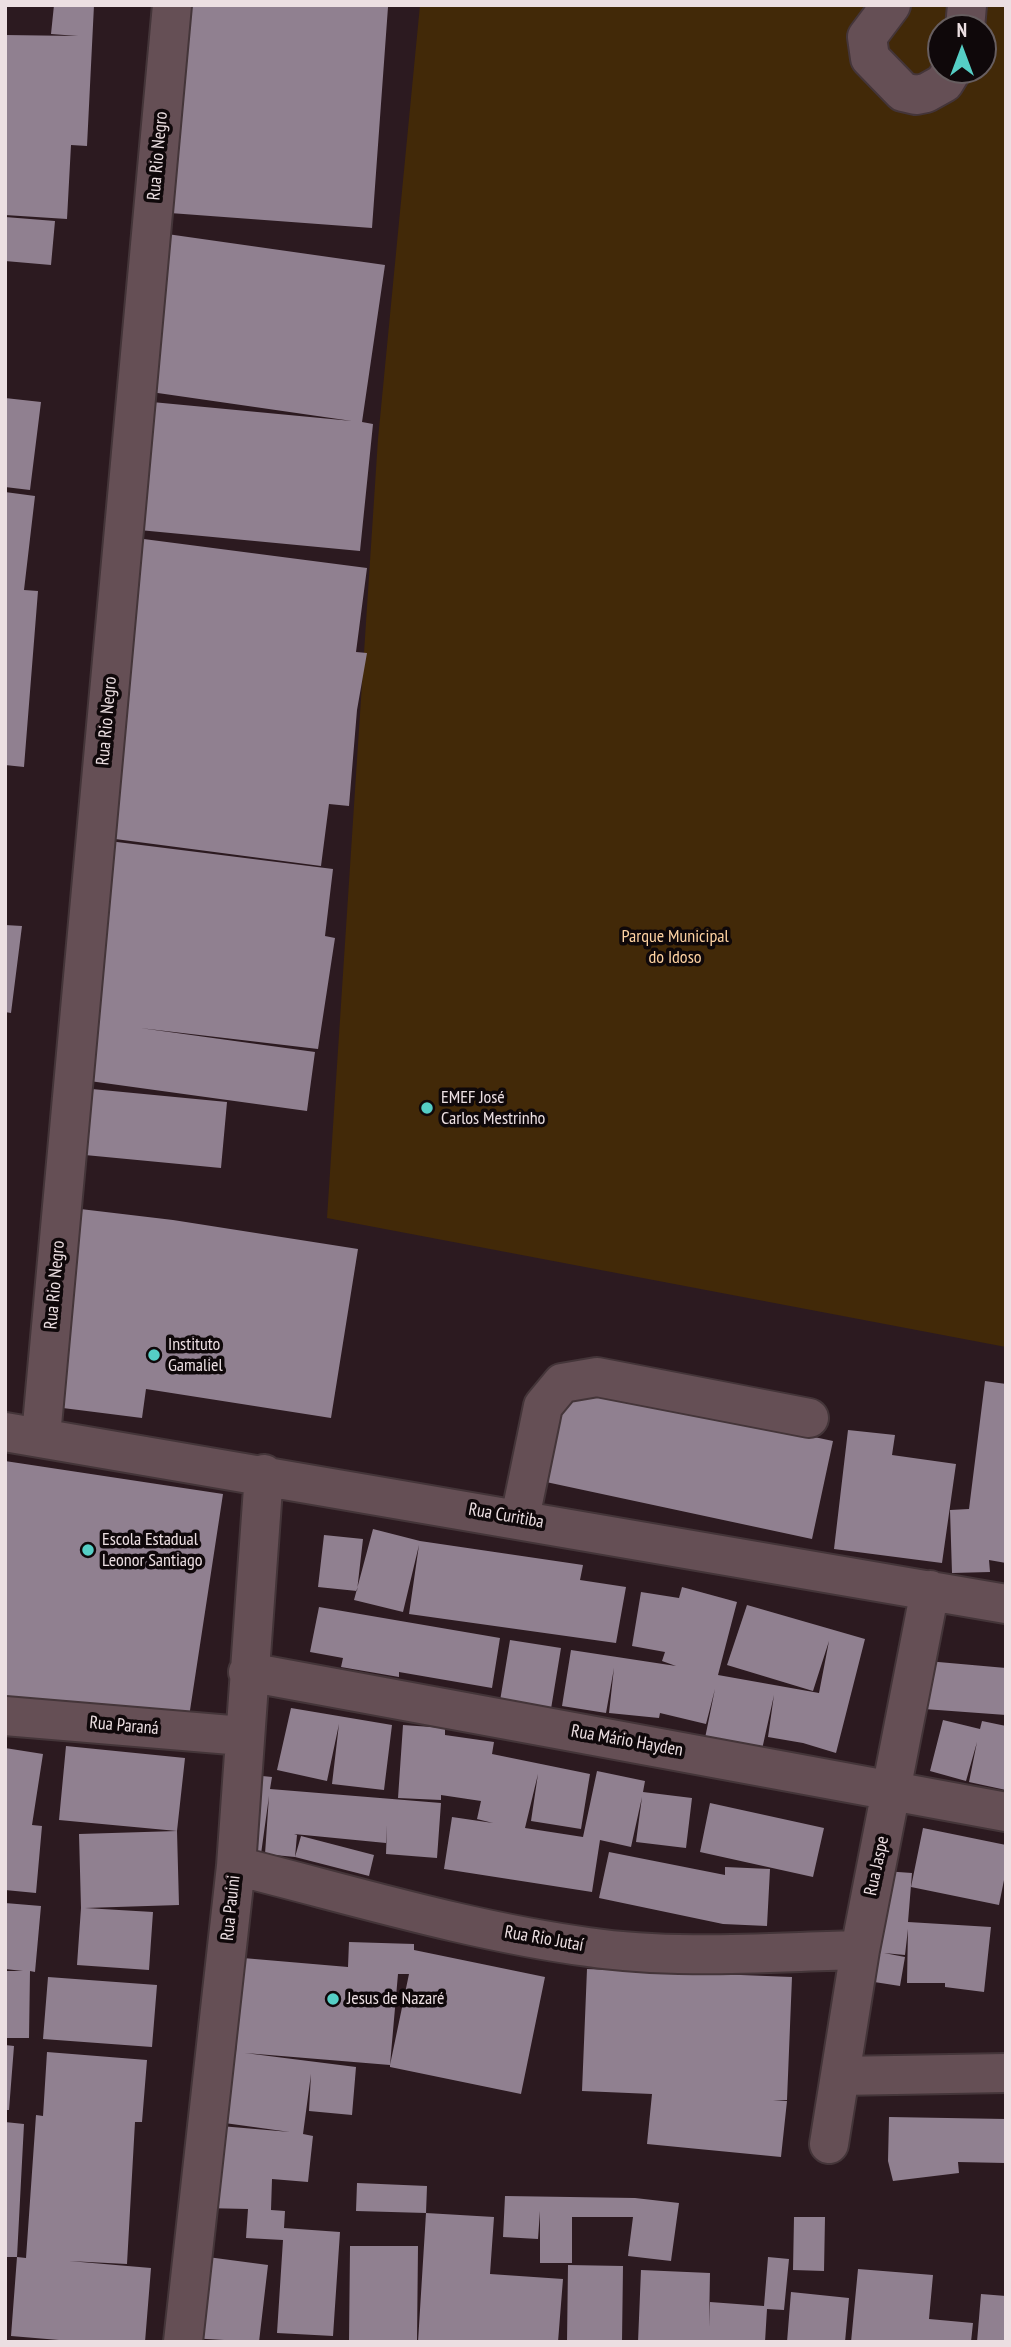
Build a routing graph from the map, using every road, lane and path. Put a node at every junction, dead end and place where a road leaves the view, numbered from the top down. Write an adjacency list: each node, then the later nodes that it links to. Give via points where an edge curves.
1 (172, 5): 5 (street, Rua Rio Negro)
2 (891, 5): 3 (street, via 867,37 870,58 903,92 916,95)
3 (942, 84)
4 (809, 1418): 7 (street, via 597,1377 562,1383 543,1406)
5 (23, 1434): 6 (street, Rua Curitiba)
6 (264, 1474): 7 (street, Rua Curitiba); 10 (street, Rua Pauini)
7 (520, 1518): 8 (street, Rua Curitiba)
8 (930, 1590): 9 (street, Rua Curitiba); 13 (street, Rua Jaspe)
9 (1006, 1604)
10 (248, 1672): 12 (street, Rua Pauini); 13 (street, Rua Mário Hayden)
11 (5, 1716): 12 (street, Rua Paraná)
12 (243, 1736): 15 (street, Rua Pauini)
13 (892, 1790): 14 (street, Rua Mário Hayden); 16 (street, Rua Jaspe)
14 (1006, 1812)
15 (236, 1866): 16 (street, Rua Rio Jutaí, via 507,1933 590,1948 665,1953); 20 (street, Rua Pauini)
16 (860, 1950): 18 (street, Rua Jaspe)
17 (1006, 2073): 18 (street)
18 (839, 2076): 19 (street, Rua Jaspe)
19 (829, 2144)
20 (183, 2342)

